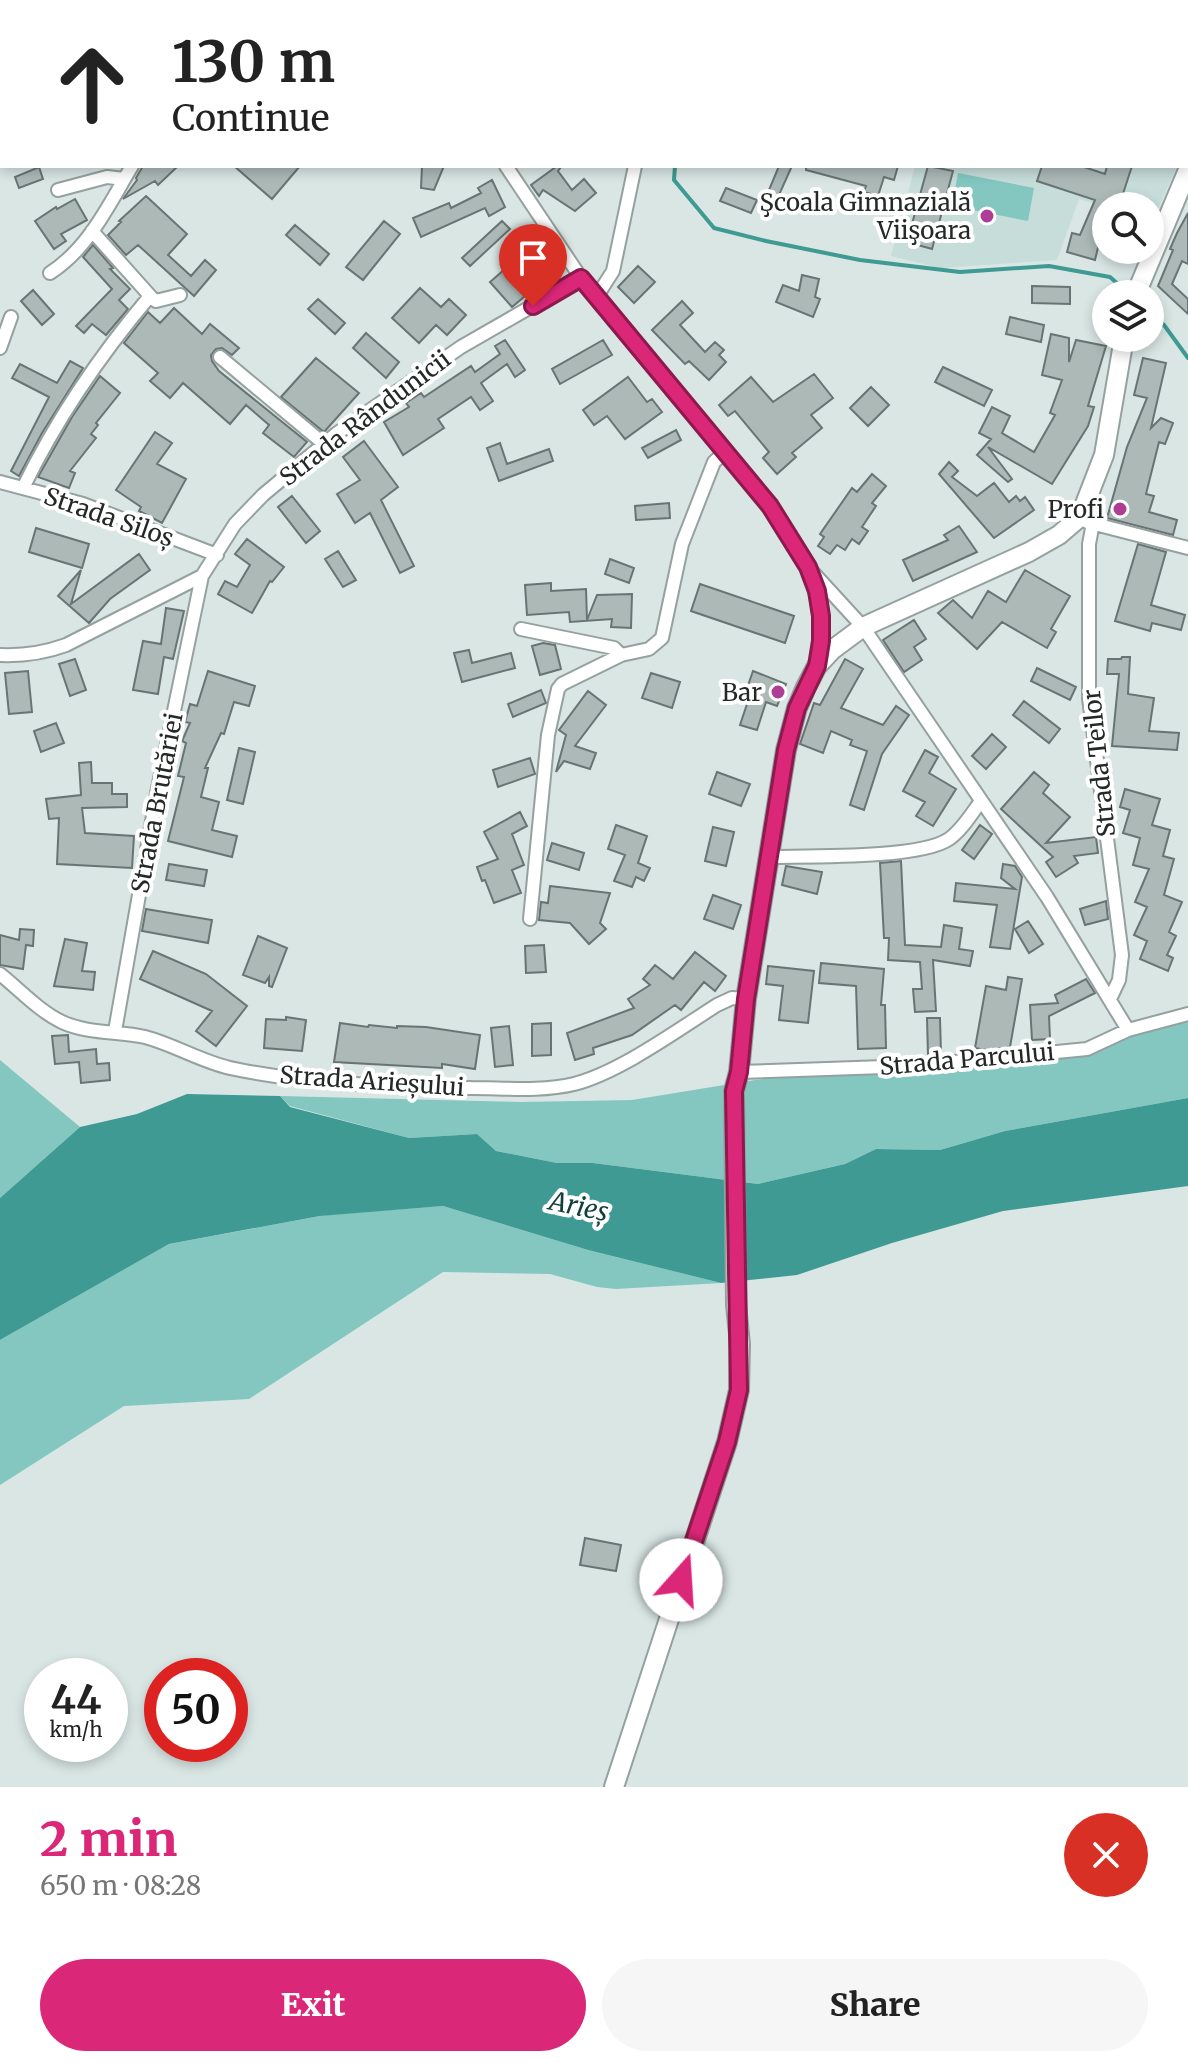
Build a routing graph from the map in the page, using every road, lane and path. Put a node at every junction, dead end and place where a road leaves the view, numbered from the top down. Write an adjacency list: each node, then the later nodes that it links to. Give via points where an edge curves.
1 (131, 168): 5 (street)
2 (507, 168): 9 (street)
3 (635, 168): 13 (street, via 613,271)
4 (1188, 170): 10 (main road)
5 (124, 179): 6 (street, via 107,177); 7 (street)
6 (58, 190)
7 (92, 231): 8 (street, via 70,260); 12 (street)
8 (50, 273)
9 (581, 278): 13 (street); 18 (street, Strada Rândunicii, via 461,347)
10 (1142, 280)
11 (180, 295): 12 (street, via 156,301)
12 (150, 296): 21 (street, via 86,381)
13 (597, 296): 19 (street)
14 (11, 317): 15 (street)
15 (0, 348)
16 (1122, 352): 22 (main road)
17 (220, 357): 18 (street)
18 (324, 444): 24 (street, Strada Rândunicii, via 235,524)
19 (724, 453): 25 (street, via 770,506); 30 (street, via 714,462 682,544 662,638 649,649)
20 (0, 482): 21 (street, Strada Siloș)
21 (23, 488): 24 (street, Strada Siloș, via 83,504)
22 (1087, 520): 23 (street); 27 (main road); 37 (street, Strada Teilor, via 1089,698 1122,955)
23 (1188, 548)
24 (217, 555): 26 (street, Strada Rândunicii)
25 (808, 567): 27 (street); 31 (street, via 821,616)
26 (202, 576): 29 (street, Strada Rândunicii, via 66,645 22,656); 40 (street, Strada Brutăriei)
27 (863, 627): 31 (main road); 32 (street)
28 (521, 629): 30 (street, via 614,648)
29 (0, 655)
30 (621, 655): 34 (street, via 558,689 548,735)
31 (817, 666): 33 (main road, via 790,729)
32 (981, 801): 33 (street, via 948,841 924,848); 37 (street)
33 (768, 857): 36 (main road)
34 (530, 919)
35 (0, 974): 40 (street, Strada Arieșului, via 51,1016 90,1031)
36 (746, 999): 40 (street, Strada Arieșului, via 717,1005 601,1076 546,1089 288,1079 228,1067 192,1057 173,1045); 41 (main road)
37 (1110, 999): 39 (street)
38 (1188, 1014): 39 (street, Strada Parcului)
39 (1128, 1030): 41 (street, Strada Parcului, via 1087,1049 913,1066)
40 (115, 1031)
41 (739, 1072): 42 (main road, via 734,1091 739,1390)
42 (614, 1787)

